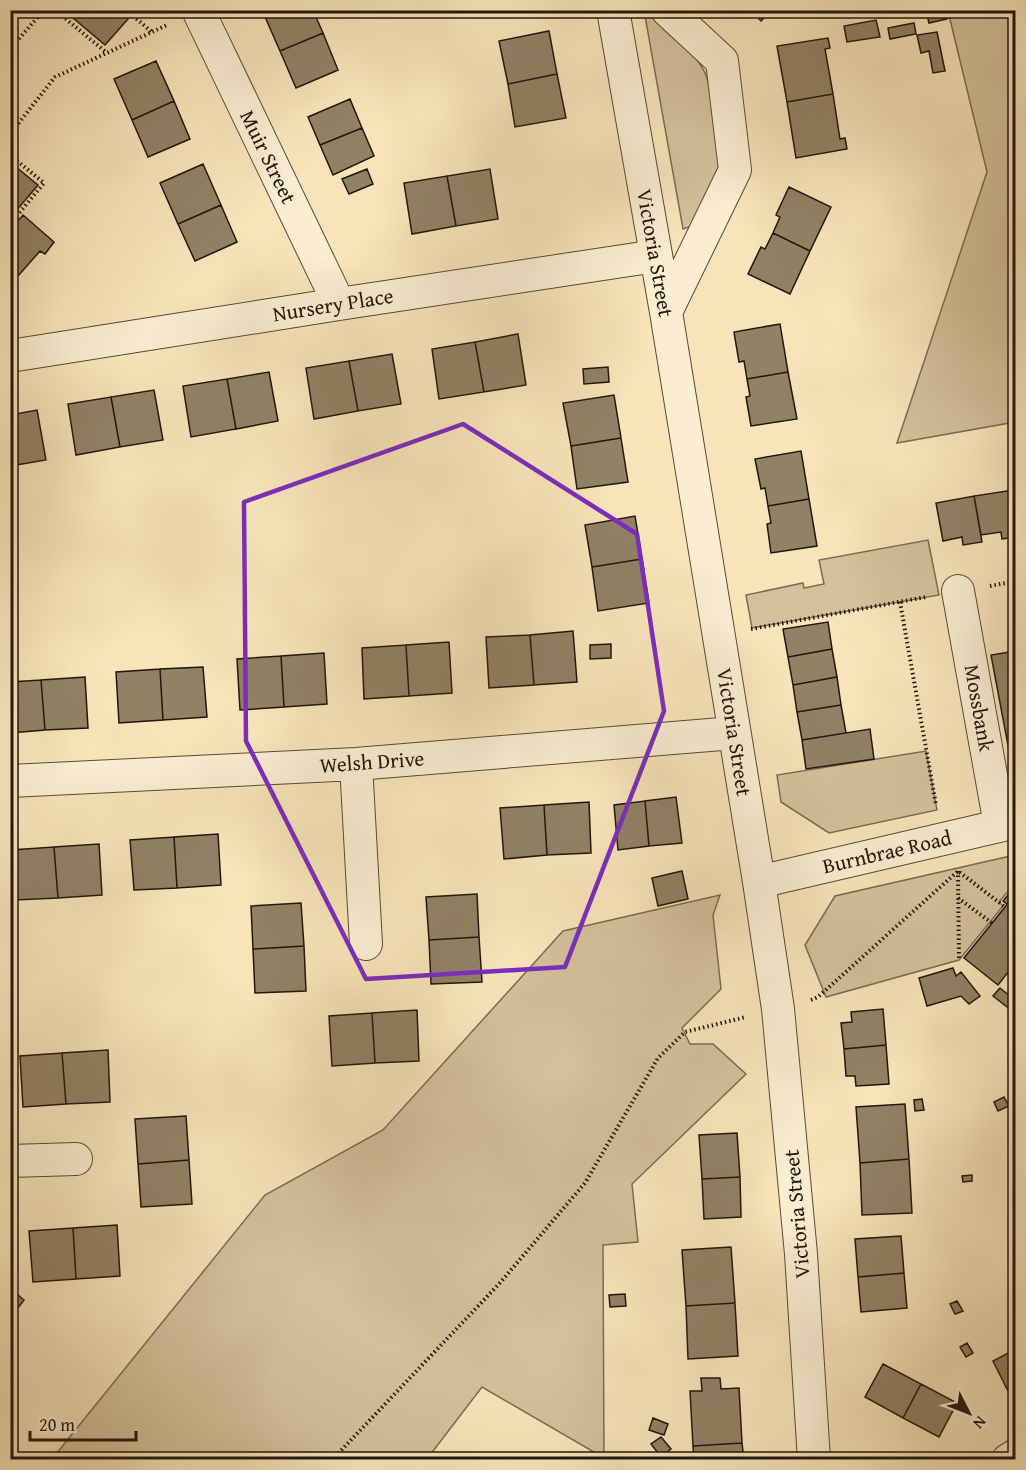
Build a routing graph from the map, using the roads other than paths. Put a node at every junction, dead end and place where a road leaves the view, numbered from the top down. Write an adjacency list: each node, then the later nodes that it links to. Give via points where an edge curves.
1 (613, 10): 4 (street, Victoria Street)
2 (668, 10): 6 (street, via 722,61 735,170)
3 (185, 16): 5 (street, Muir Street)
4 (656, 256): 5 (street, Nursery Place); 6 (street, Victoria Street)
5 (339, 304): 7 (street, Nursery Place)
6 (666, 312): 9 (street, Victoria Street)
7 (10, 356)
8 (958, 591): 12 (street, Mossbank)
9 (734, 733): 10 (street, Welsh Drive); 13 (street, Victoria Street)
10 (356, 764): 11 (street, Welsh Drive); 14 (street)
11 (10, 781)
12 (1008, 824): 13 (street, Burnbrae Road)
13 (759, 882): 18 (street, Victoria Street, via 778,1009 801,1254)
14 (366, 945)
15 (75, 1159): 16 (street)
16 (10, 1161)
17 (1016, 1455): 19 (street)
18 (814, 1460)
19 (1008, 1460)

